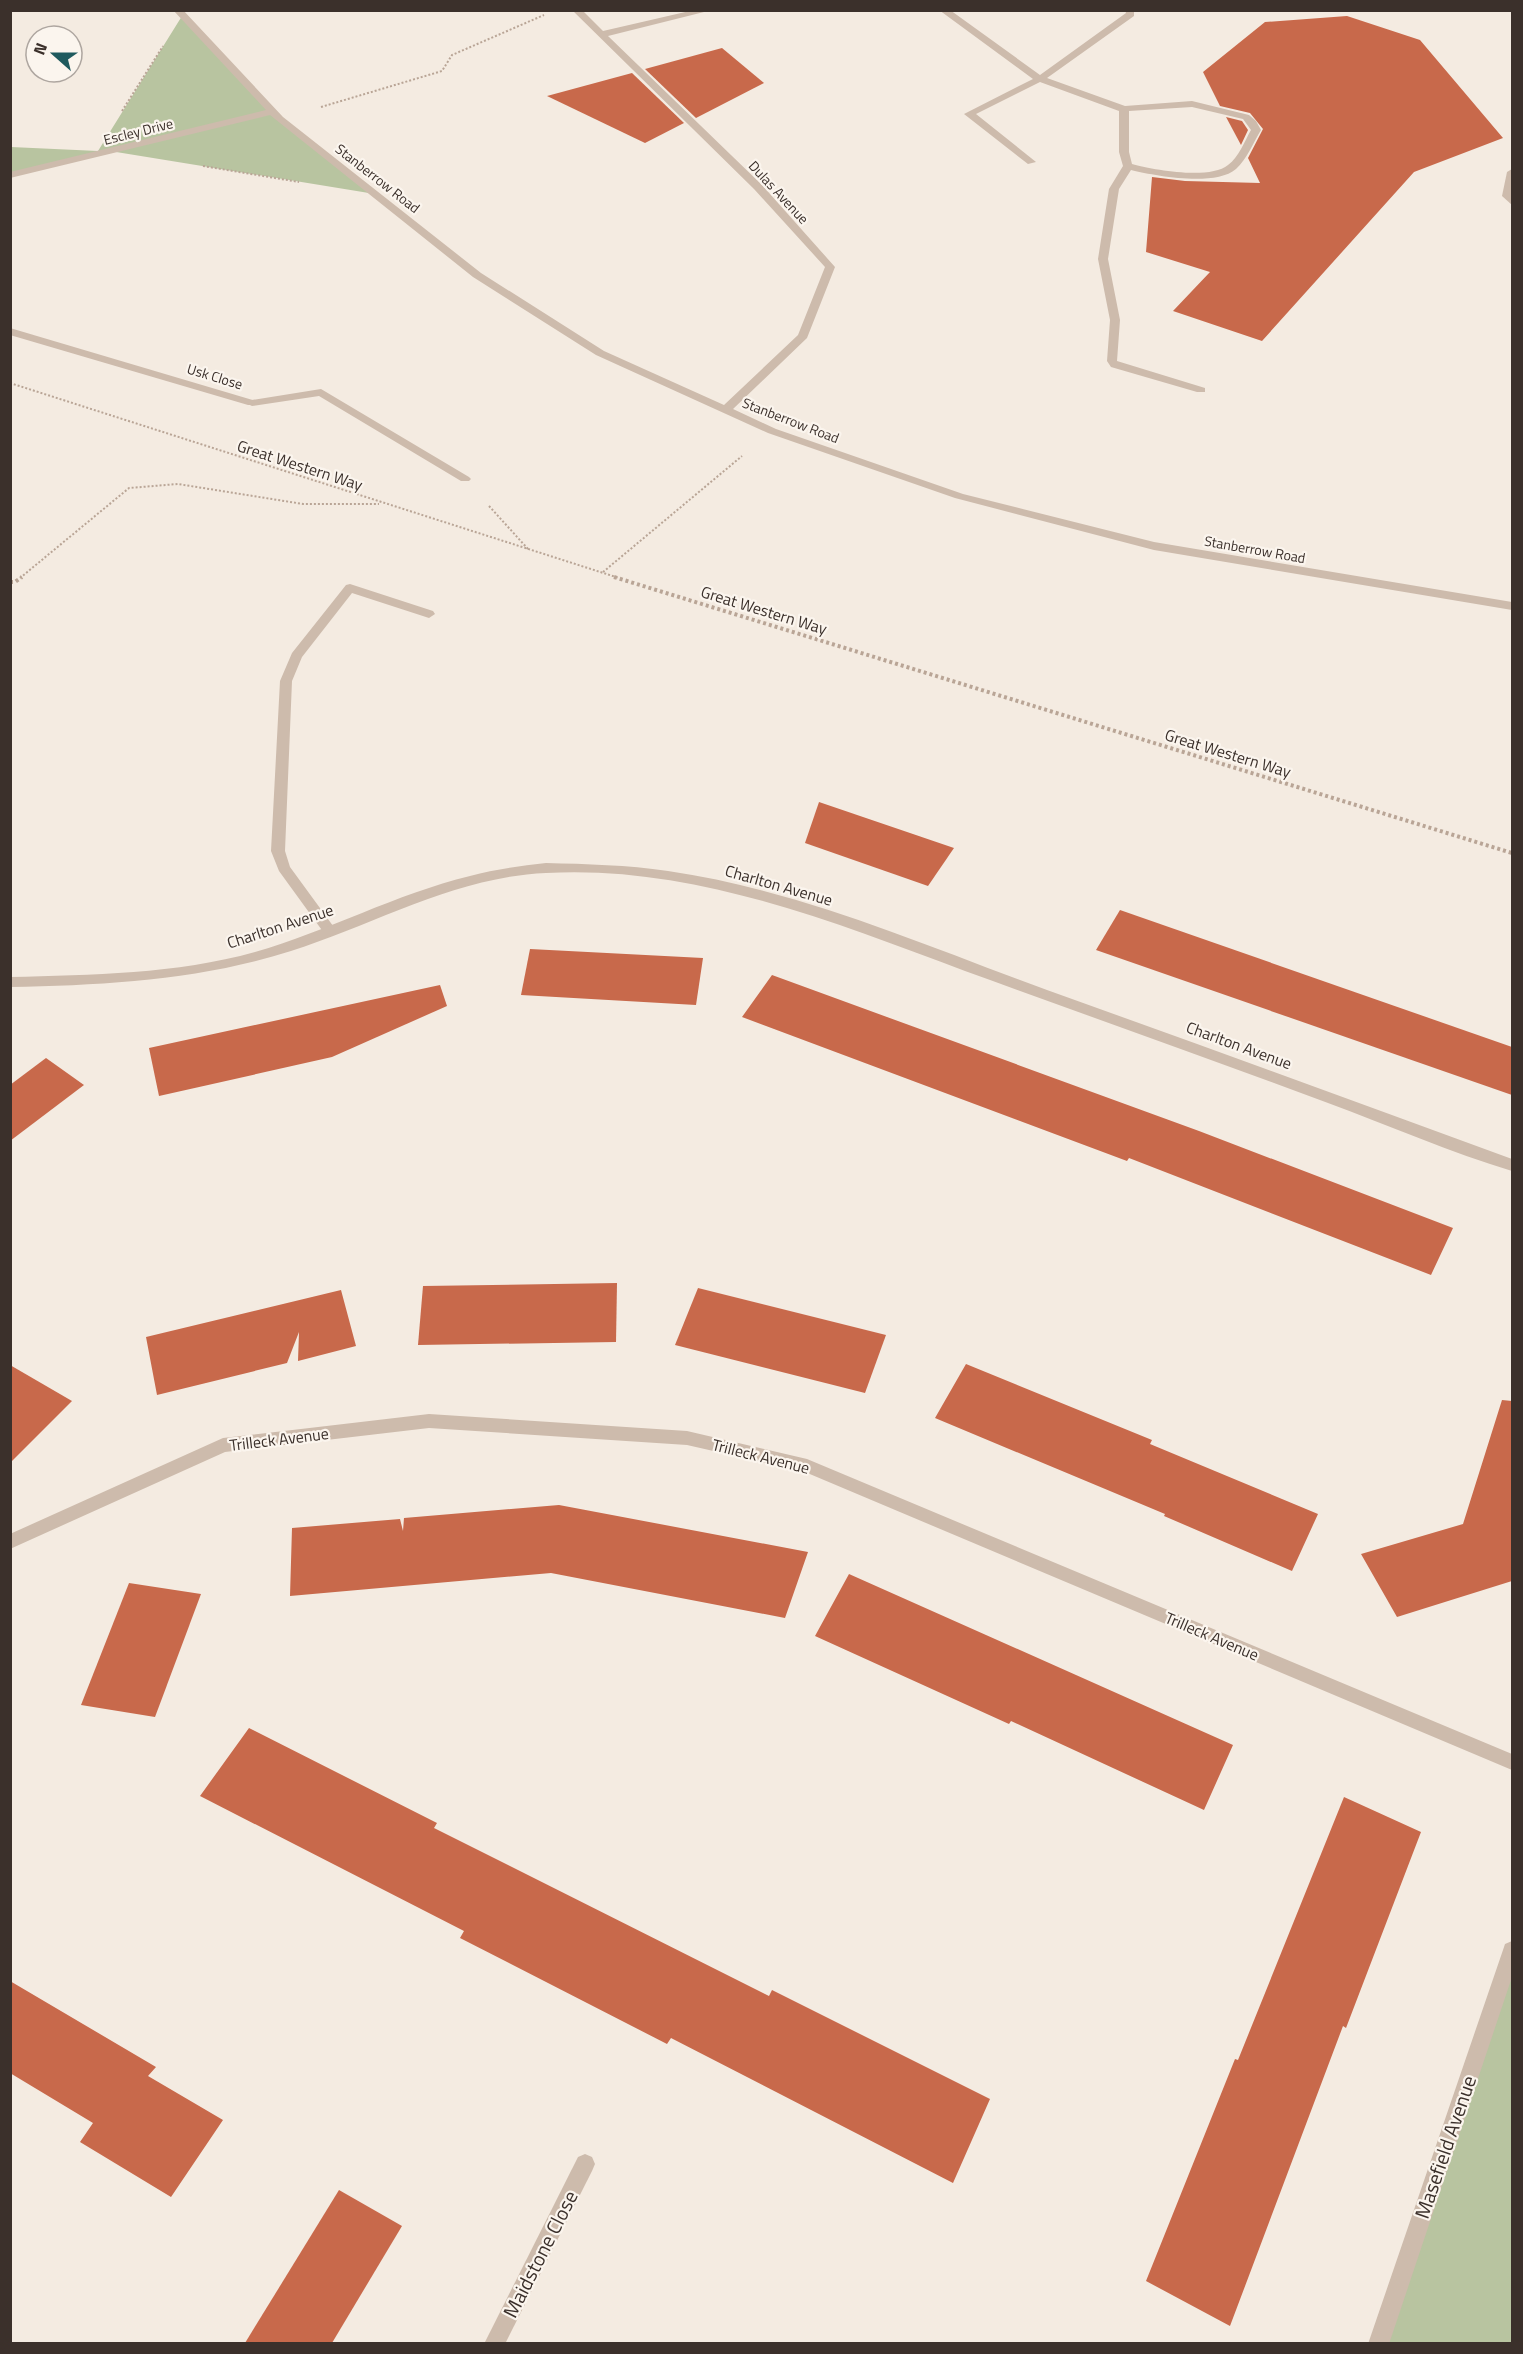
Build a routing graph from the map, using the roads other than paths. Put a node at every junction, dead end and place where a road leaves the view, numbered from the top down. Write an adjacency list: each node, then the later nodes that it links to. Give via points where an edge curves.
1 (576, 10): 6 (street, Dulas Avenue)
2 (708, 10): 6 (street)
3 (944, 10): 7 (street)
4 (1129, 10): 7 (street, via 1131,14)
5 (179, 13): 9 (street, Stanberrow Road)
6 (600, 35): 17 (street, Dulas Avenue, via 758,187 830,267 803,336)
7 (1040, 79): 8 (street); 10 (street, via 969,114)
8 (1124, 109): 11 (street, via 1128,124 1122,153); 11 (street, via 1192,104 1246,117 1256,130 1230,170 1212,175 1145,172)
9 (276, 115): 13 (street, Escley Drive); 17 (street, Stanberrow Road, via 477,274 600,353)
10 (1031, 162)
11 (1128, 166): 16 (street, via 1114,189 1103,259 1115,320 1112,361 1114,365)
12 (1512, 172): 14 (street, via 1507,196)
13 (10, 175)
14 (1512, 202)
15 (10, 331): 18 (street, Usk Close, via 252,403 321,392)
16 (1201, 390)
17 (726, 410): 19 (street, Stanberrow Road, via 772,431 959,496 1154,546)
18 (465, 479)
19 (1512, 606)
20 (429, 614): 21 (street, via 350,588 296,656 286,681 278,851 284,868)
21 (329, 930): 22 (street, Charlton Avenue, via 255,957 197,970 122,980); 23 (street, Charlton Avenue, via 472,879 542,868 651,872 791,904)
22 (10, 982)
23 (1512, 1165)
24 (10, 1542): 25 (street, Trilleck Avenue, via 223,1445 429,1422 687,1438 807,1466)
25 (1512, 1761)
26 (1512, 1950): 29 (street, Masefield Avenue)
27 (585, 2164): 28 (street, Maidstone Close)
28 (494, 2343)
29 (1378, 2343)

